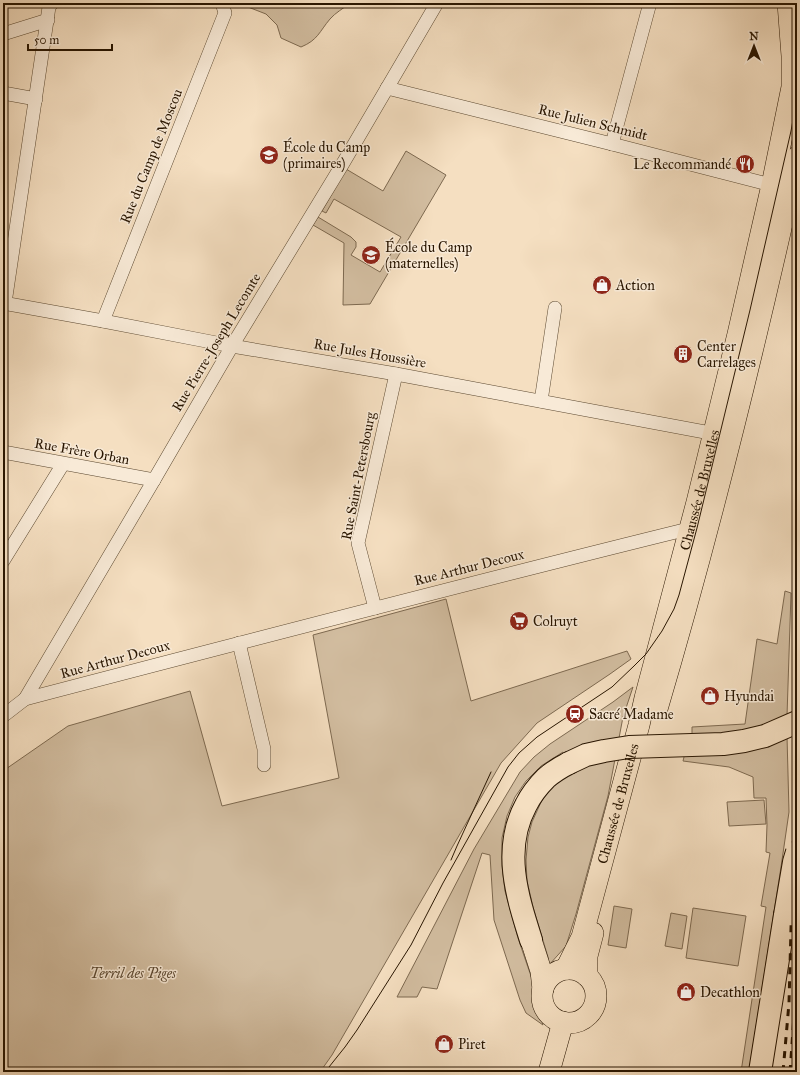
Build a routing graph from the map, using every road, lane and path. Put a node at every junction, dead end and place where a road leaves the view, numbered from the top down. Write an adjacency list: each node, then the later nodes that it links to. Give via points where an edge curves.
1 (52, 3): 6 (street, via 49,7)
2 (222, 3): 16 (street, Rue du Camp de Moscou, via 225,13)
3 (437, 3): 8 (street, Rue Pierre-Joseph Lecomte)
4 (650, 3): 11 (street)
5 (788, 3): 13 (main road, Chaussée de Bruxelles, via 792,87)
6 (48, 20): 7 (street); 10 (street)
7 (3, 34)
8 (387, 88): 11 (street, Rue Julien Schmidt); 17 (street, Rue Pierre-Joseph Lecomte)
9 (3, 93): 10 (street)
10 (36, 99): 14 (street)
11 (612, 144): 13 (street, Rue Julien Schmidt)
12 (797, 157): 13 (main road, Chaussée de Bruxelles)
13 (781, 187): 20 (main road, Chaussée de Bruxelles, via 775,257)
14 (4, 303): 16 (street, Rue Jules Houssière)
15 (556, 308): 19 (street)
16 (103, 321): 17 (street, Rue Jules Houssière)
17 (232, 346): 18 (street, Rue Jules Houssière); 23 (street, Rue Pierre-Joseph Lecomte)
18 (396, 374): 19 (street, Rue Jules Houssière); 26 (street, Rue Saint-Petersbourg, via 358,543)
19 (541, 401): 20 (street, Rue Jules Houssière)
20 (722, 436): 24 (main road, Chaussée de Bruxelles)
21 (3, 452): 22 (street, Rue Frère Orban)
22 (63, 464): 23 (street, Rue Frère Orban); 25 (street)
23 (154, 480): 28 (street, Rue Pierre-Joseph Lecomte)
24 (699, 528): 26 (street, Rue Arthur Decoux); 34 (main road, Chaussée de Bruxelles, via 645,698 582,938); 35 (main road, Chaussée de Bruxelles, via 651,728 616,861 587,956)
25 (3, 561)
26 (374, 608): 27 (street, Rue Arthur Decoux)
27 (239, 643): 28 (street, Rue Arthur Decoux); 31 (street, via 264,749)
28 (25, 699): 29 (street, Rue Arthur Decoux)
29 (3, 716)
30 (797, 722): 33 (highway, bridge, via 765,736 744,741 604,750 569,763 546,778 532,794 522,812 513,849 514,874 520,906)
31 (264, 764)
32 (797, 852): 39 (highway, bridge)
33 (531, 940): 36 (main road, via 541,971)
34 (566, 969): 35 (main road, via 576,969); 36 (main road, via 550,977)
35 (588, 976): 37 (main road, Chaussée de Bruxelles, via 595,988 596,997 592,1011 576,1022)
36 (543, 989): 37 (main road, via 542,998 549,1014)
37 (563, 1022): 38 (main road)
38 (549, 1072)
39 (760, 1072)

